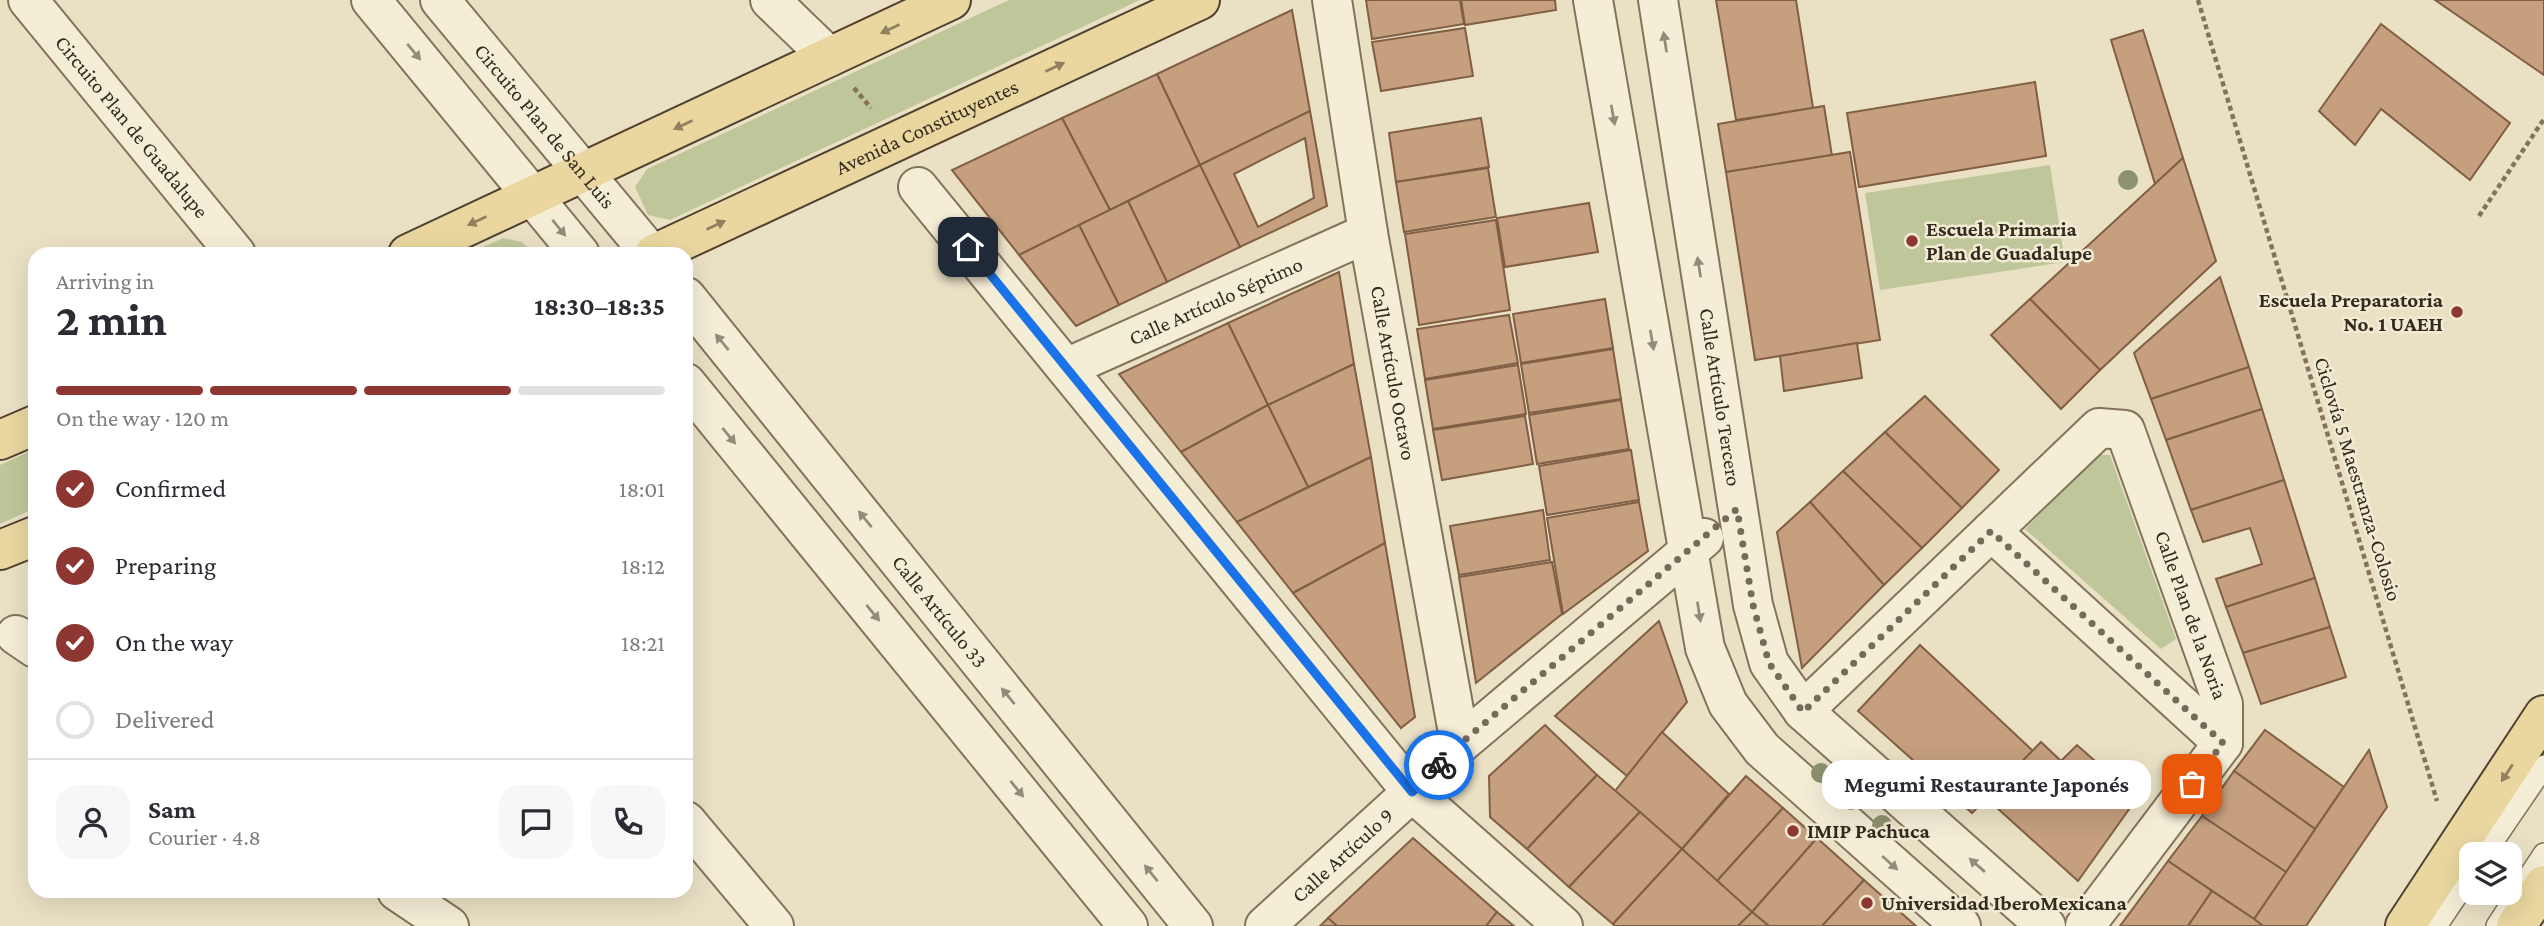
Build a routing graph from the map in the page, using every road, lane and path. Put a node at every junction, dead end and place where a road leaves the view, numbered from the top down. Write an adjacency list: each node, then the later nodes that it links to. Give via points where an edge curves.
1 (28, 0): 19 (street, Circuito Plan de Guadalupe)
2 (370, 0): 16 (street, one-way to 16)
3 (439, 0): 14 (street, Circuito Plan de San Luis)
4 (771, 0): 11 (street)
5 (951, 0): 11 (main road, one-way to 11)
6 (1200, 0): 13 (main road, Avenida Constituyentes, one-way to 6)
7 (1332, 0): 18 (street, Calle Artículo Octavo)
8 (1592, 0): 33 (street, one-way to 33)
9 (1658, 0): 29 (street, Calle Artículo Tercero, one-way to 9)
10 (2198, 0): 41 (path, Ciclovía 5 Maestranza-Colosio)
11 (829, 57): 13 (path); 14 (main road, one-way to 14)
12 (2544, 119): 17 (path)
13 (897, 141): 23 (main road, Avenida Constituyentes, one-way to 13)
14 (582, 172): 16 (main road); 22 (street, Circuito Plan de San Luis)
15 (918, 187): 25 (street)
16 (533, 195): 20 (main road, one-way to 20); 21 (street, one-way to 21)
17 (2479, 216)
18 (1367, 233): 25 (street, Calle Artículo Séptimo); 37 (street, Calle Artículo Octavo)
19 (230, 247)
20 (423, 247)
21 (574, 247)
22 (647, 247)
23 (668, 247)
24 (693, 306): 52 (street, Calle Artículo 33, one-way to 24)
25 (1066, 368): 39 (street)
26 (693, 392): 51 (street, one-way to 51)
27 (28, 428): 28 (main road)
28 (0, 440)
29 (1737, 509): 33 (street, Calle Artículo 9); 34 (street, Calle Artículo Tercero, via 1753,605 1769,663)
30 (1991, 531): 34 (street); 36 (street); 36 (street, Calle Plan de la Noria, via 2099,428 2125,430 2223,704)
31 (28, 539): 32 (main road)
32 (0, 550)
33 (1689, 551): 37 (street, Calle Artículo 9); 55 (street, one-way to 55, via 1704,648 1728,704 1762,749)
34 (1803, 712): 56 (street, Calle Artículo Tercero, one-way to 34)
35 (2544, 715): 42 (main road, one-way to 42)
36 (2223, 743): 57 (street)
37 (1460, 744): 39 (street, Calle Artículo 9)
38 (2544, 766): 43 (lane)
39 (1412, 792): 53 (street, Calle Artículo 9); 54 (street)
40 (693, 829): 50 (street)
41 (2464, 842)
42 (2480, 842)
43 (2485, 842)
44 (2544, 854): 60 (lane)
45 (2459, 872): 58 (main road)
46 (2459, 882): 59 (lane)
47 (2544, 885): 61 (main road)
48 (407, 898): 49 (street)
49 (449, 926)
50 (774, 926)
51 (1128, 926)
52 (1194, 926)
53 (1265, 926)
54 (1563, 926)
55 (1961, 926)
56 (2046, 926)
57 (2085, 926)
58 (2405, 926)
59 (2436, 926)
60 (2497, 926)
61 (2516, 926)

